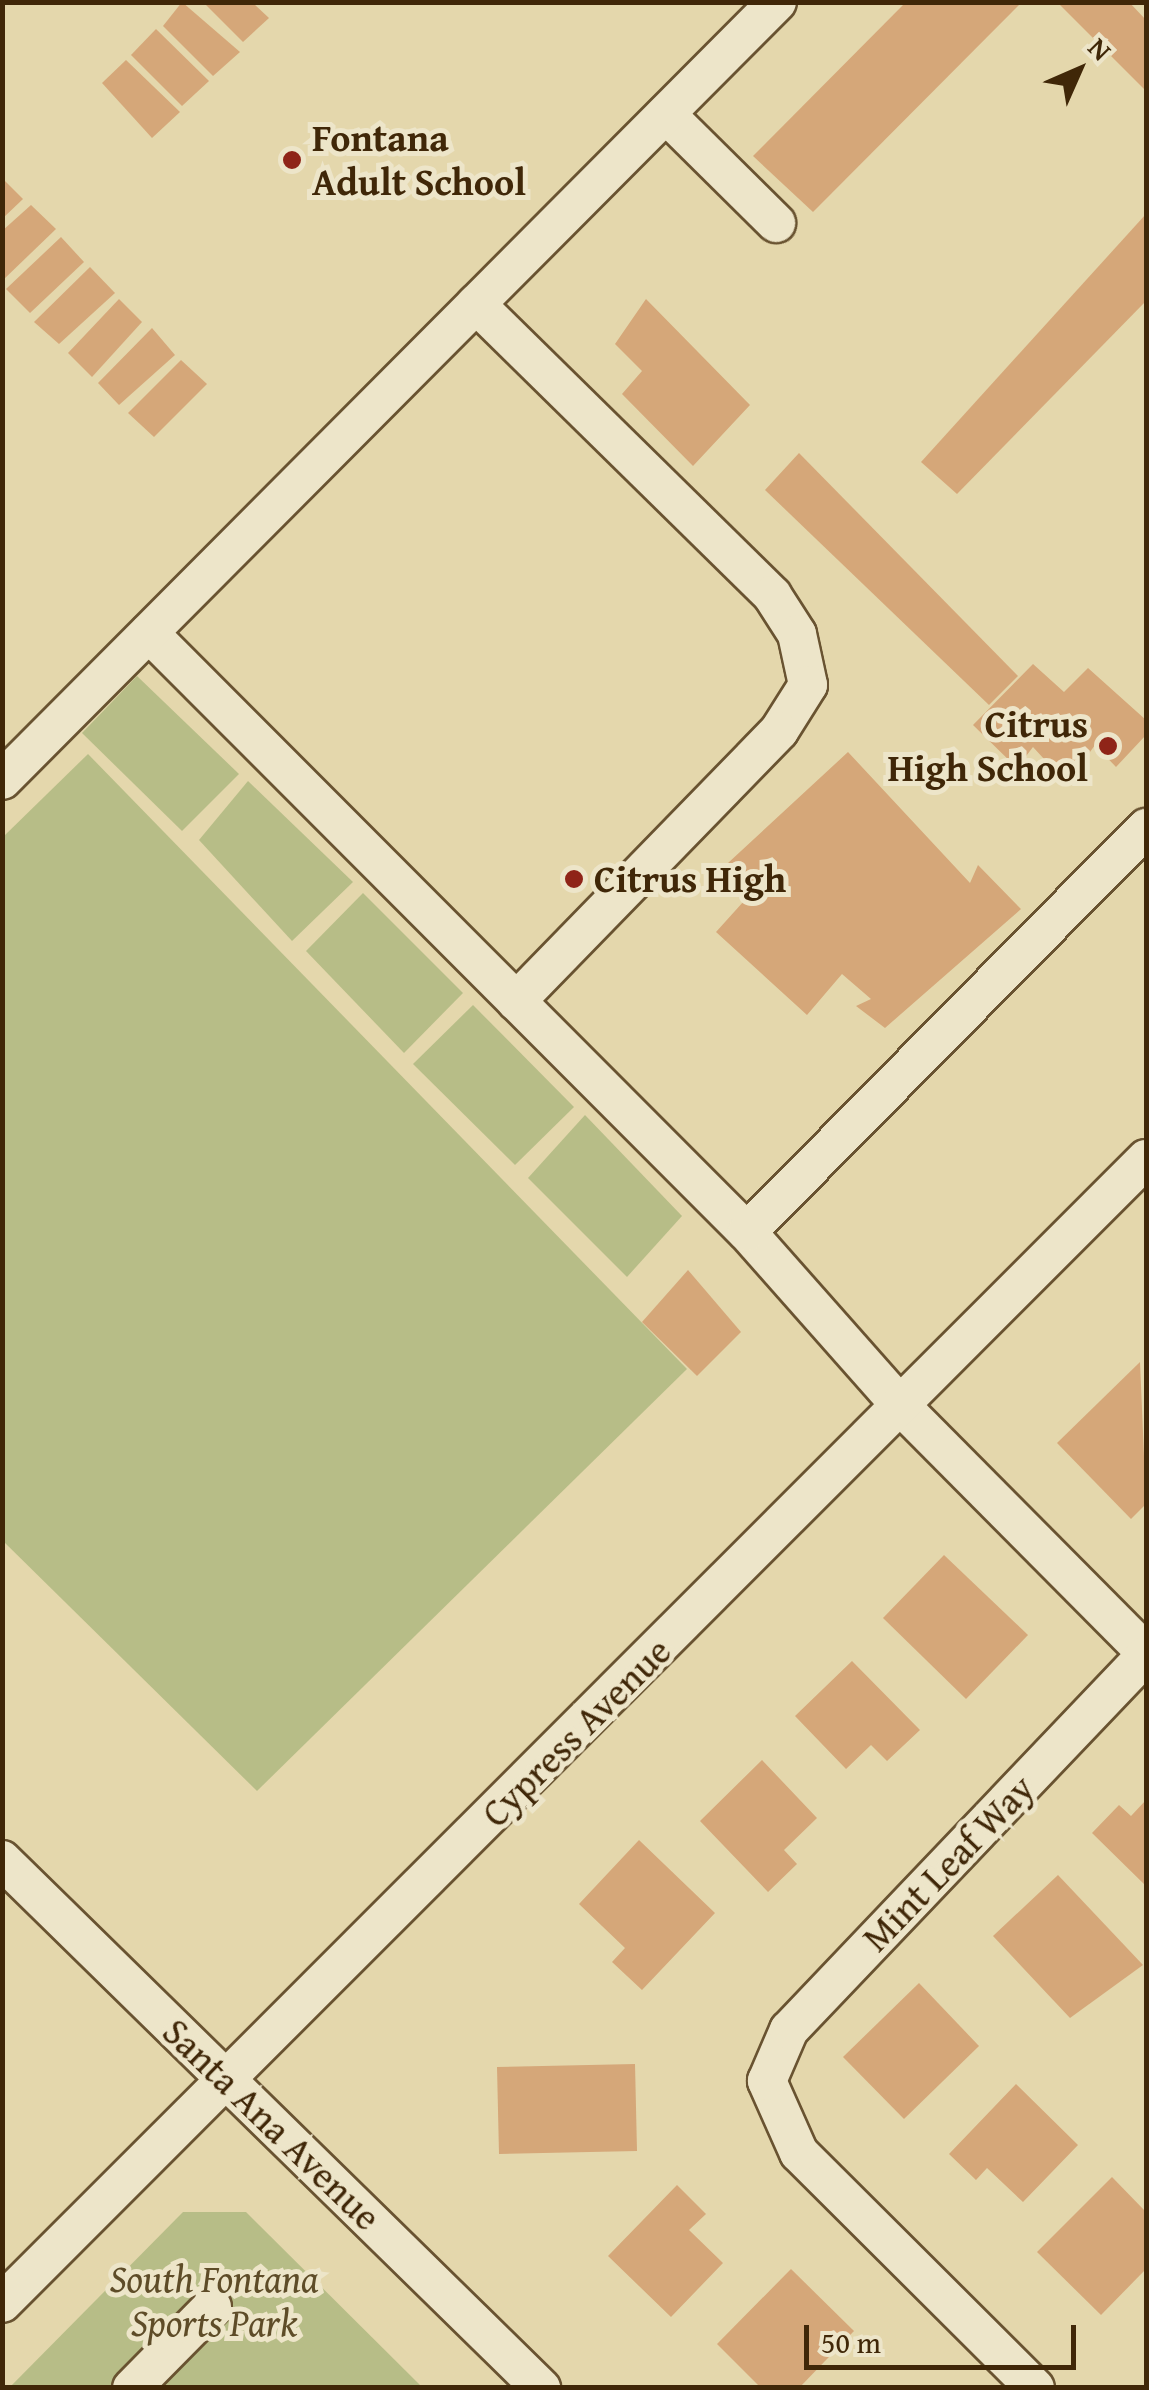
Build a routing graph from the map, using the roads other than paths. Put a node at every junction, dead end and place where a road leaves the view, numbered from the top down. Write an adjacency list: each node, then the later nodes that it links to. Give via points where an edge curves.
1 (777, 2): 2 (street)
2 (666, 114): 3 (street); 4 (street)
3 (776, 223)
4 (476, 304): 5 (street); 8 (street, via 772,595 797,634 808,685 780,731)
5 (149, 633): 6 (street); 8 (street)
6 (2, 780)
7 (1146, 828): 10 (street)
8 (516, 1001): 10 (street)
9 (1146, 1159): 11 (street, Cypress Avenue)
10 (747, 1232): 11 (street)
11 (900, 1404): 12 (street); 14 (street, Cypress Avenue)
12 (1146, 1654): 19 (street, Mint Leaf Way, via 789,2030 766,2081 799,2153)
13 (2, 1860): 14 (street, Santa Ana Avenue)
14 (229, 2083): 15 (street, Cypress Avenue); 18 (street, Santa Ana Avenue)
15 (2, 2303)
16 (212, 2307): 17 (street)
17 (132, 2388)
18 (541, 2388)
19 (1035, 2388)

